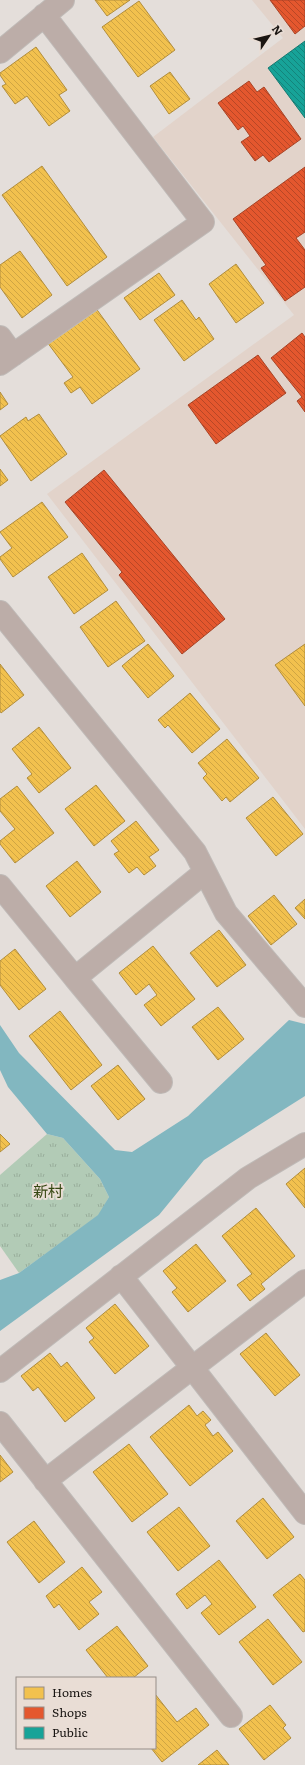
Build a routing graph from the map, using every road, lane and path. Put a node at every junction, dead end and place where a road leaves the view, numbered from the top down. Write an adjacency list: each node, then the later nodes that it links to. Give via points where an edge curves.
1 (63, 0): 2 (street)
2 (44, 15): 3 (street); 5 (street, via 203,222)
3 (0, 52)
4 (0, 337): 5 (street)
5 (6, 360)
6 (0, 612): 7 (street, via 195,852)
7 (205, 872): 9 (street); 10 (street, via 226,913)
8 (0, 886): 9 (street)
9 (75, 978): 11 (street)
10 (305, 1006)
11 (160, 1082)
12 (305, 1144): 13 (street, via 248,1178)
13 (121, 1276): 15 (street); 16 (street)
14 (305, 1281): 15 (street)
15 (192, 1368): 18 (street); 19 (street)
16 (0, 1371)
17 (0, 1422): 18 (street)
18 (46, 1480): 20 (street)
19 (305, 1513)
20 (231, 1716)

